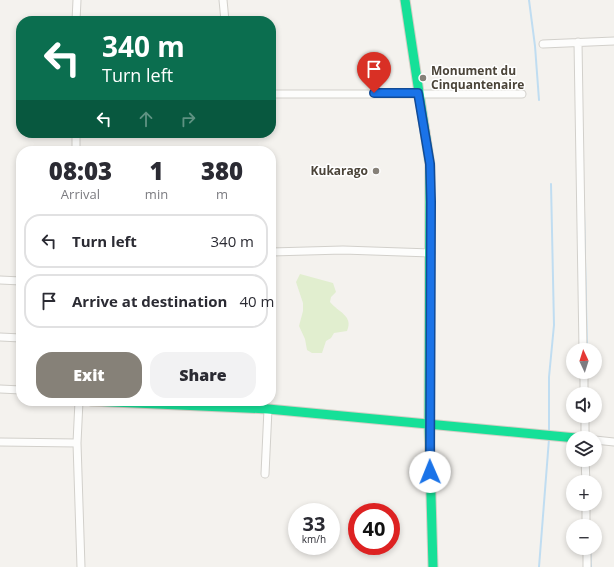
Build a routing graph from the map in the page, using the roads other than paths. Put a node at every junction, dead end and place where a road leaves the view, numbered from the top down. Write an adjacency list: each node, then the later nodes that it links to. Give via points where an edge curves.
1 (77, 0): 4 (street)
2 (222, 0): 5 (street)
3 (405, 0): 9 (street)
4 (76, 16)
5 (224, 16)
6 (614, 41): 7 (street)
7 (578, 42): 8 (street); 18 (street)
8 (543, 44)
9 (418, 93): 10 (street); 11 (street); 13 (street, via 430,164)
10 (276, 94)
11 (522, 94)
12 (276, 252): 13 (street, via 343,250)
13 (431, 253): 24 (street)
14 (0, 280): 15 (street)
15 (16, 281)
16 (0, 337): 17 (street)
17 (16, 338)
18 (583, 343)
19 (0, 389): 20 (street)
20 (16, 390)
21 (79, 406): 29 (street)
22 (202, 406): 23 (street)
23 (268, 409): 24 (street); 30 (street)
24 (429, 424): 25 (street); 33 (street)
25 (566, 437)
26 (602, 441): 28 (street)
27 (0, 442): 29 (street)
28 (614, 442)
29 (77, 443): 32 (street)
30 (265, 474)
31 (587, 555): 34 (street)
32 (81, 567)
33 (433, 567)
34 (587, 567)

